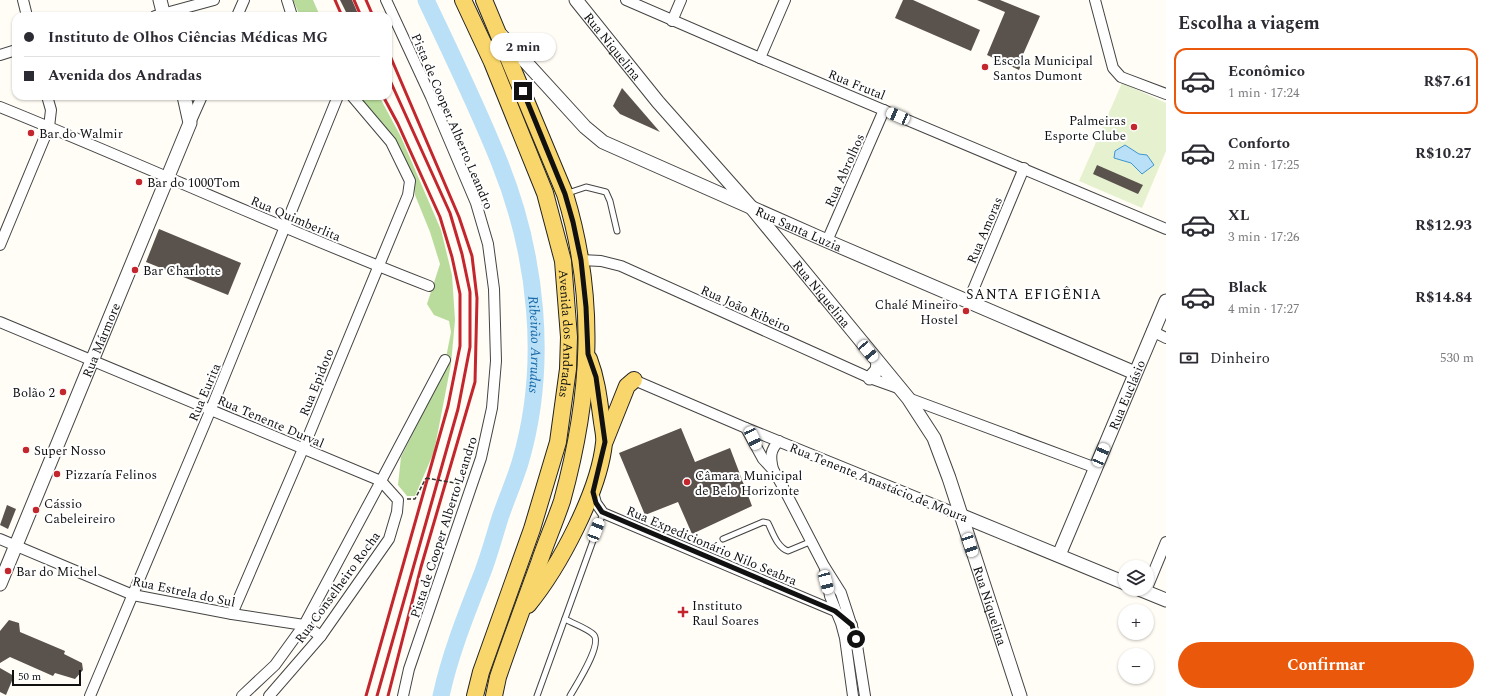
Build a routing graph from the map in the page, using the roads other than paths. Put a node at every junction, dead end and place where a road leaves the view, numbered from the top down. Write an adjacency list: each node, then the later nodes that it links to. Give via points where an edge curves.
1 (23, 0): 14 (street)
2 (160, 0): 15 (street)
3 (214, 0): 16 (street)
4 (244, 0): 17 (street)
5 (287, 0): 18 (street)
6 (386, 0): 19 (street, Pista de Cooper Alberto Leandro)
7 (463, 0): 99 (main road, Avenida dos Andradas, via 492,62 545,193 563,261 569,338 568,369 558,442 532,529 481,672)
8 (484, 0): 22 (main road, Avenida dos Andradas)
9 (576, 0): 39 (street, Rua Niquelina, via 658,102)
10 (626, 0): 21 (street, Rua Frutal)
11 (681, 0): 21 (street)
12 (785, 0): 25 (street)
13 (1095, 0): 26 (street, via 1113,68 1117,74)
14 (26, 12)
15 (161, 12)
16 (172, 12)
17 (239, 12)
18 (291, 12)
19 (392, 12)
20 (392, 13): 98 (street, Pista de Cooper Alberto Leandro, via 476,203 488,244 494,289 496,361 492,408 481,458)
21 (672, 21): 25 (street, Rua Frutal)
22 (499, 33): 38 (main road, Avenida dos Andradas); 39 (street, Rua Santa Luzia, via 585,127 603,142)
23 (12, 51): 24 (street)
24 (0, 55)
25 (760, 58): 33 (street, Rua Frutal)
26 (1166, 94)
27 (48, 100): 35 (street, via 51,110)
28 (185, 100): 34 (street)
29 (200, 100): 34 (street, Rua Mármore)
30 (336, 100): 41 (street, Rua Eurita)
31 (355, 100): 48 (street, Rua Epidoto, via 391,142 410,181 408,195)
32 (0, 107): 35 (street, Rua Quimberlita)
33 (884, 110): 36 (street, Rua Frutal); 44 (street, Rua Abrolhos)
34 (190, 123): 37 (street, Rua Mármore)
35 (49, 127): 37 (street, Rua Quimberlita); 45 (street)
36 (1024, 168): 42 (street, Rua Frutal); 51 (street, Rua Amoras)
37 (169, 177): 41 (street, Rua Quimberlita); 56 (street, Rua Mármore)
38 (565, 194): 43 (lane, via 586,187 606,192); 47 (main road, Avenida dos Andradas)
39 (751, 207): 40 (street, Rua Santa Luzia); 46 (street, Rua Niquelina)
40 (797, 227): 44 (street, Rua Santa Luzia); 46 (street, via 790,226 783,230)
41 (285, 229): 48 (street, Rua Quimberlita); 64 (street, Rua Eurita)
42 (1166, 229)
43 (617, 231)
44 (827, 241): 51 (street, Rua Santa Luzia)
45 (0, 245)
46 (784, 248): 58 (street, Rua Niquelina)
47 (581, 260): 55 (main road, Avenida dos Andradas); 60 (street, Rua João Ribeiro, via 621,266)
48 (378, 266): 49 (street, Rua Quimberlita); 68 (street, Rua Epidoto)
49 (429, 286)
50 (1166, 301): 53 (street, Rua Euclásio)
51 (968, 302): 59 (street, Rua Santa Luzia)
52 (0, 322): 56 (street, Rua Tenente Durval)
53 (1152, 331): 54 (street); 59 (street, Rua Euclásio)
54 (1166, 338)
55 (588, 354): 67 (main road, via 596,377); 90 (main road, Avenida dos Andradas, via 580,424 563,494)
56 (92, 360): 64 (street, Rua Tenente Durval); 79 (street, Rua Mármore)
57 (445, 360): 71 (street)
58 (878, 363): 60 (street); 62 (street, Rua Niquelina)
59 (1135, 373): 69 (street, Rua Euclásio)
60 (870, 378): 62 (street, Rua João Ribeiro)
61 (634, 380): 65 (street, Rua Tenente Anastácio de Moura); 67 (main road, via 627,386)
62 (898, 388): 63 (street, Rua Niquelina)
63 (908, 398): 69 (street); 74 (street, Rua Niquelina, via 934,438)
64 (211, 409): 68 (street, Rua Tenente Durval); 86 (street, Rua Eurita)
65 (746, 428): 66 (street, Rua Tenente Anastácio de Moura); 70 (street, via 763,459)
66 (779, 441): 70 (street, via 770,459); 74 (street, Rua Tenente Anastácio de Moura)
67 (605, 442): 72 (main road)
68 (303, 449): 71 (street, Rua Tenente Durval); 89 (street, Rua Epidoto)
69 (1096, 468): 80 (street, Rua Euclásio)
70 (774, 471): 77 (street)
71 (381, 481): 93 (street); 94 (street, Rua Conselheiro Rocha, via 398,500 390,539)
72 (593, 492): 73 (street); 90 (main road, via 543,587)
73 (602, 512): 88 (street, Rua Expedicionário Nilo Seabra); 91 (lane)
74 (960, 515): 80 (street, Rua Tenente Anastácio de Moura); 105 (street, Rua Niquelina)
75 (0, 539): 79 (street, Rua Estrela do Sul)
76 (723, 539): 77 (lane, via 763,522 768,523 778,544 785,550)
77 (812, 542): 81 (street)
78 (1166, 542): 82 (street)
79 (16, 545): 84 (street, Rua Mármore); 86 (street, Rua Estrela do Sul)
80 (1059, 555): 83 (street, Rua Tenente Anastácio de Moura)
81 (824, 566): 88 (street); 92 (street, via 841,593)
82 (1154, 569)
83 (1118, 580)
84 (0, 584)
85 (1154, 594): 87 (street)
86 (133, 595): 89 (street, Rua Estrela do Sul); 95 (street, Rua Eurita)
87 (1166, 600)
88 (835, 611): 92 (street, Rua Expedicionário Nilo Seabra); 103 (street, via 845,638)
89 (232, 614): 93 (street, Rua Estrela do Sul)
90 (519, 616): 100 (main road, Avenida dos Andradas)
91 (565, 619): 101 (lane); 102 (lane, via 594,634 597,640 594,653)
92 (852, 625): 104 (street)
93 (304, 626): 94 (street, Rua Estrela do Sul); 96 (street, Rua Conselheiro Rocha, via 275,665)
94 (321, 636): 97 (street, Rua Conselheiro Rocha)
95 (90, 696)
96 (242, 696)
97 (269, 696)
98 (403, 696)
99 (475, 696)
100 (494, 696)
101 (537, 696)
102 (570, 696)
103 (853, 696)
104 (865, 696)
105 (1020, 696)

